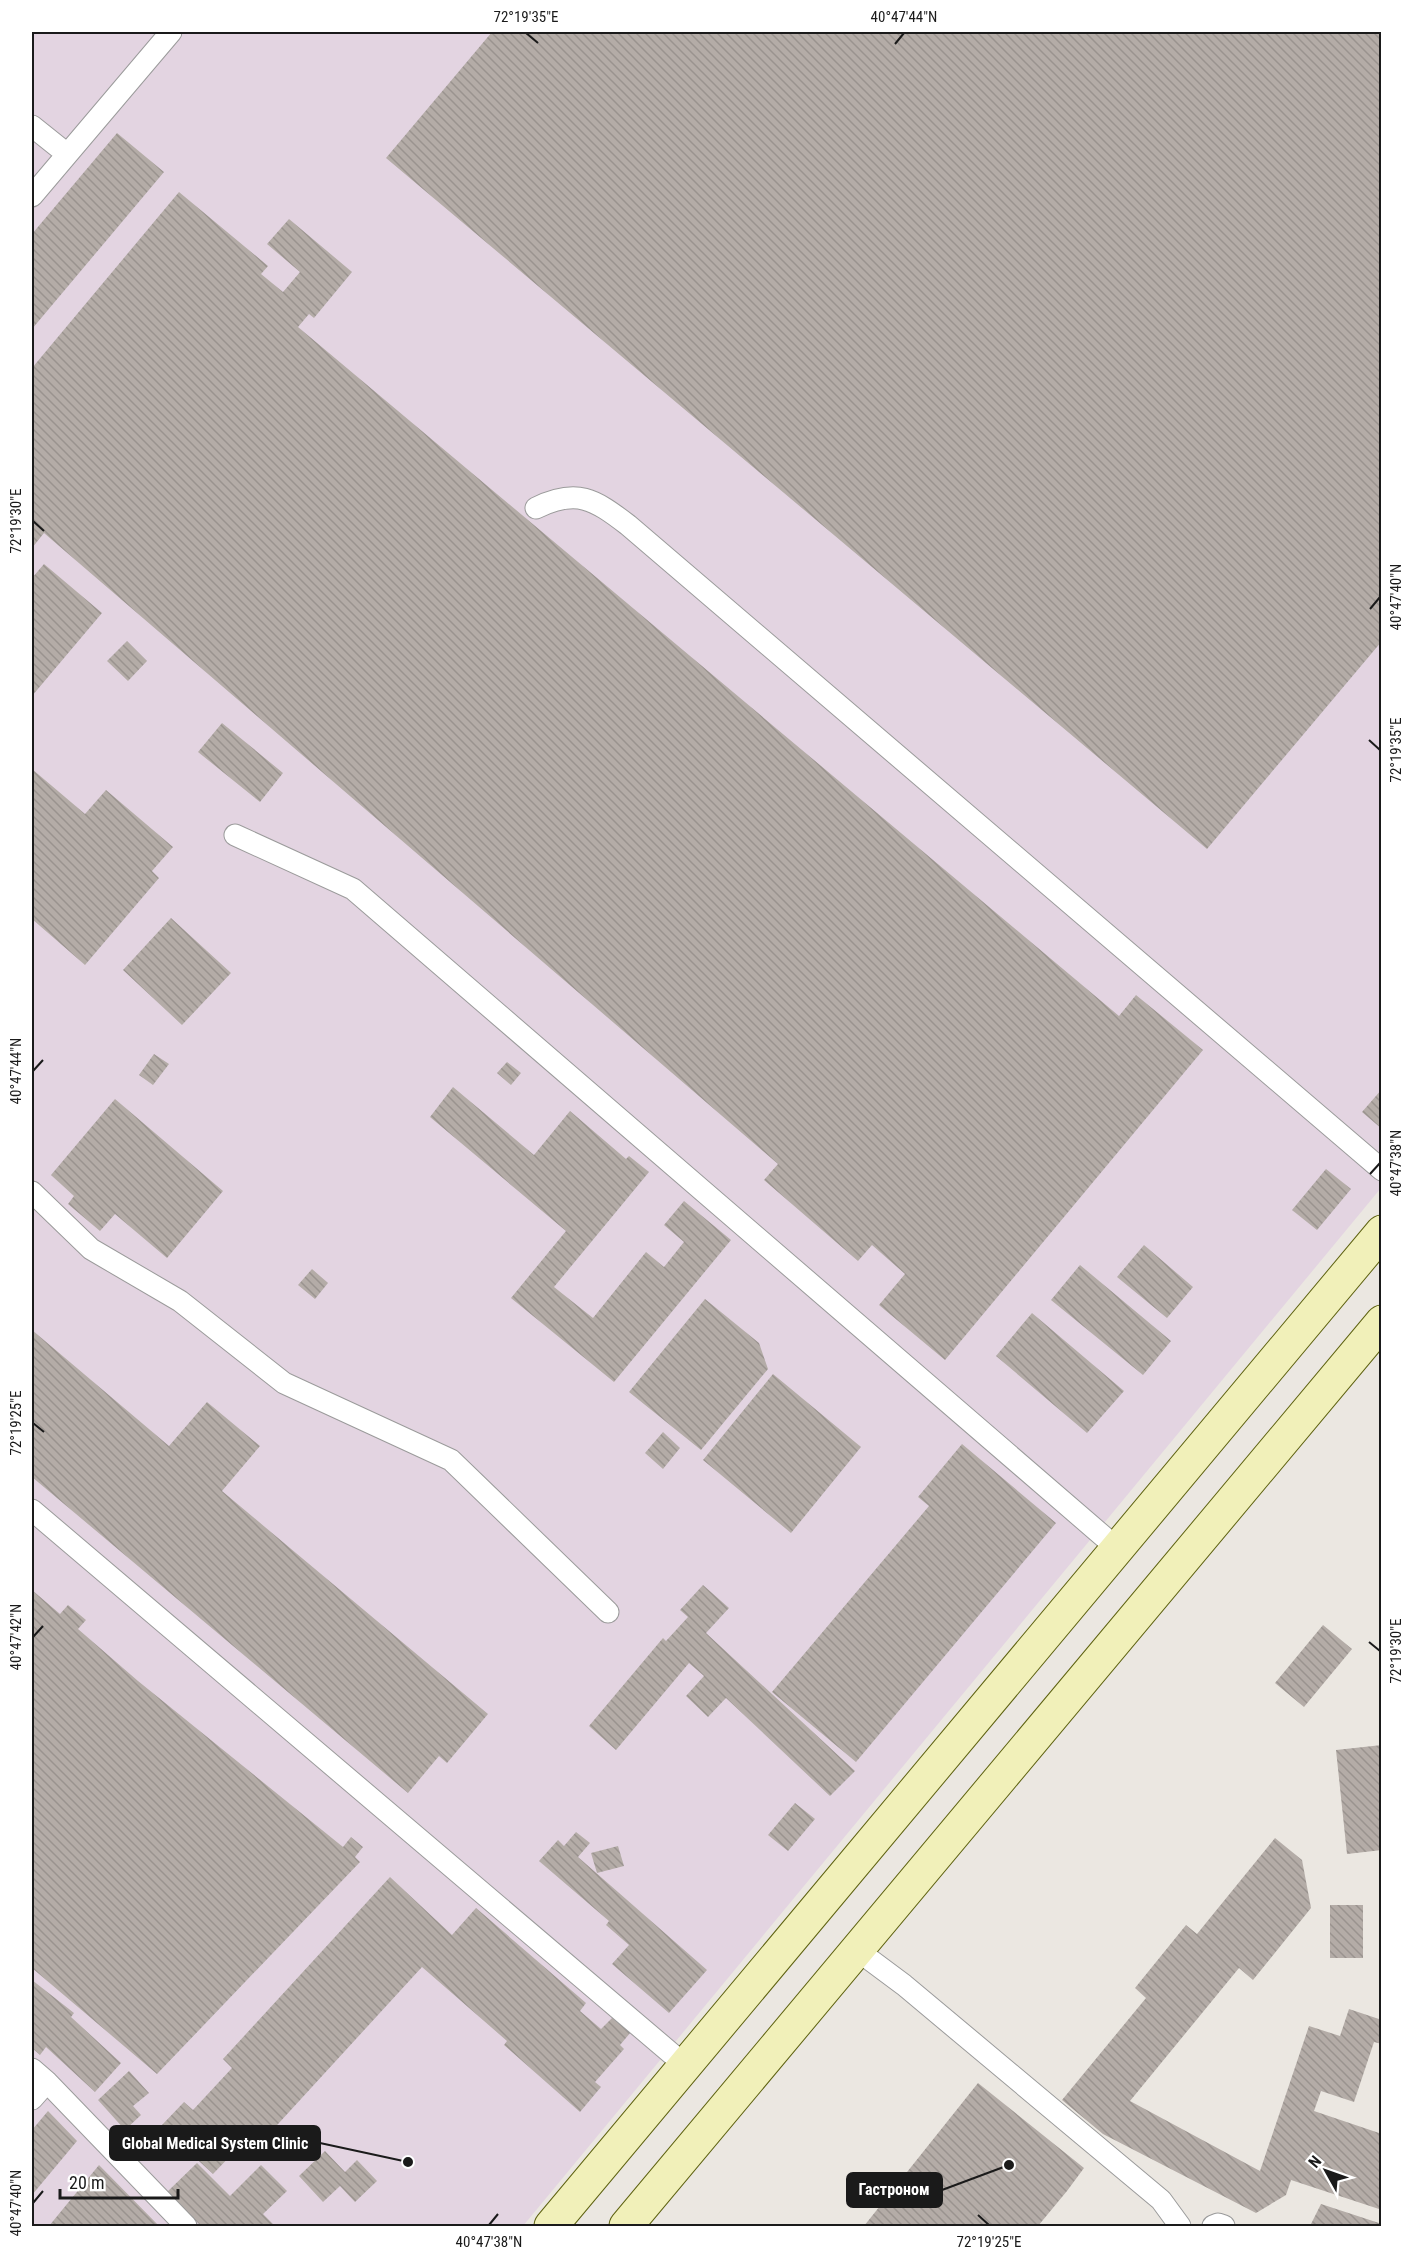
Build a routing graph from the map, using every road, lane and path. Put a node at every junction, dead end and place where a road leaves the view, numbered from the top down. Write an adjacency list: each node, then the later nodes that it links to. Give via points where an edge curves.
1 (171, 32): 3 (lane)
2 (32, 126): 3 (lane)
3 (67, 154): 4 (lane)
4 (32, 196)
5 (536, 508): 7 (lane, via 556,498 579,497 603,506 628,525)
6 (235, 835): 12 (lane, via 353,889)
7 (1382, 1170)
8 (32, 1192): 13 (lane, via 91,1249 180,1301 284,1383 451,1460)
9 (1382, 1232): 12 (main road)
10 (1382, 1322): 14 (main road)
11 (32, 1510): 15 (lane)
12 (1118, 1549): 15 (main road)
13 (608, 1612)
14 (857, 1950): 20 (main road); 21 (lane, via 1161,2200)
15 (686, 2066): 19 (main road)
16 (39, 2075): 17 (lane); 18 (lane)
17 (32, 2099)
18 (186, 2226)
19 (551, 2226)
20 (626, 2226)
21 (1180, 2226)
22 (1213, 2226): 23 (lane)
23 (1224, 2226)

